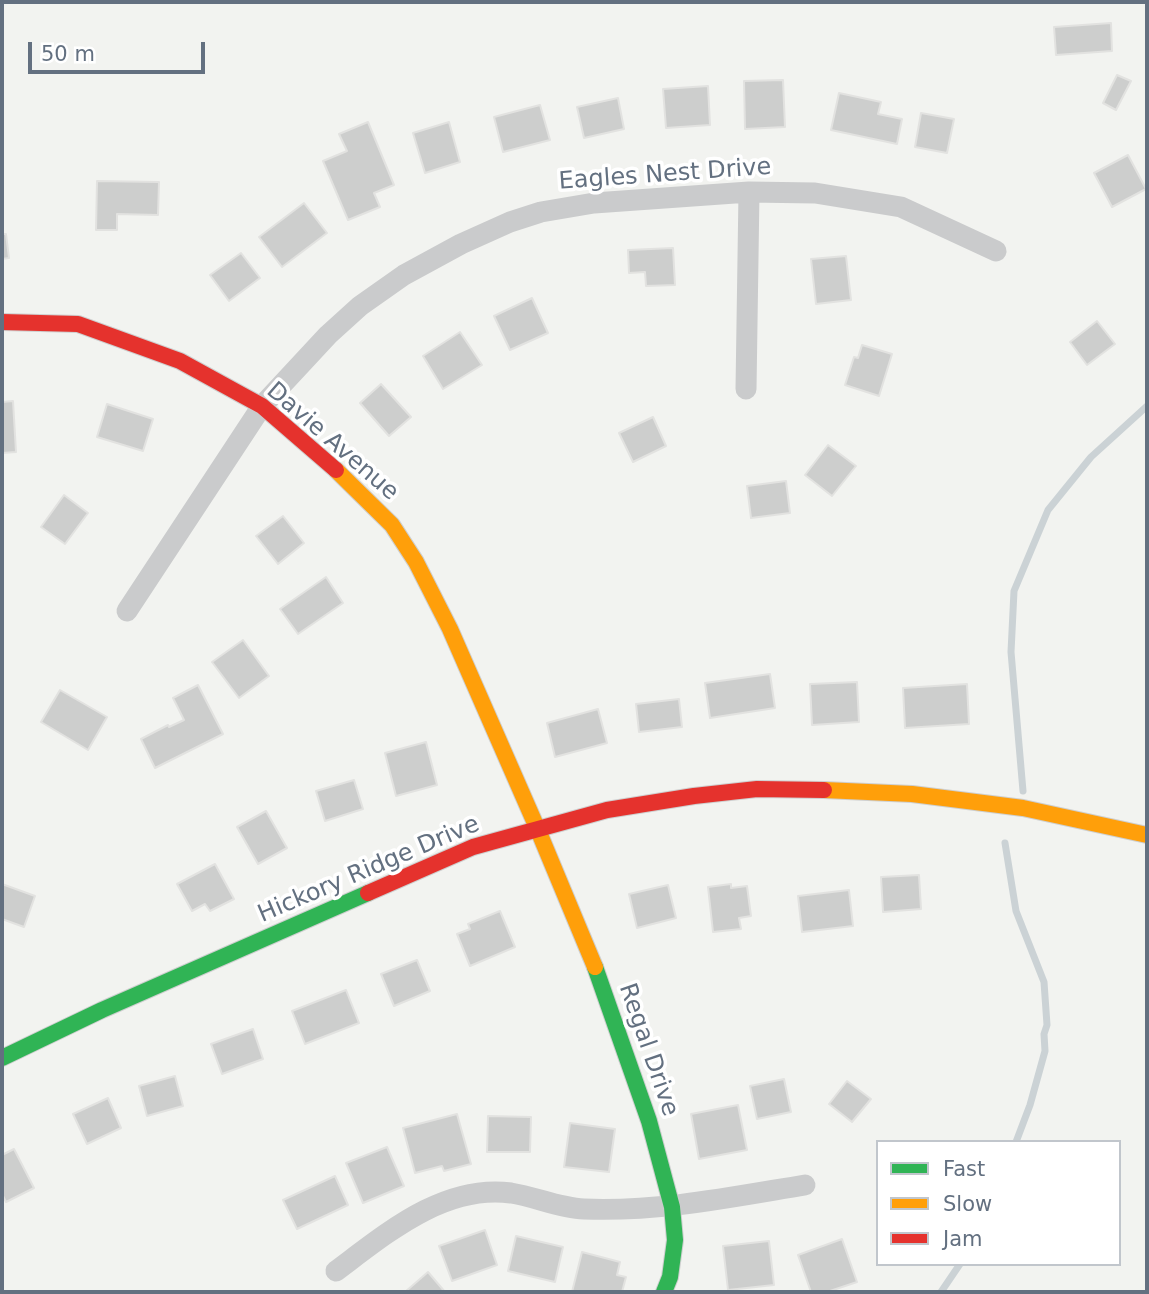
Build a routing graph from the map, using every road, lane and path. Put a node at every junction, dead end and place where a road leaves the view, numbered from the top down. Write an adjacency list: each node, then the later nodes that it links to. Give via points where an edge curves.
1 (749, 192): 2 (street, Eagles Nest Drive, via 815,193 901,208); 4 (street); 5 (street, Eagles Nest Drive, via 594,203 510,222 404,275 360,306)
2 (996, 251)
3 (2, 321): 5 (street, Davie Avenue, via 78,324 180,361)
4 (746, 389)
5 (262, 406): 6 (street, Eagles Nest Drive); 7 (street, Davie Avenue, via 392,525 450,629)
6 (127, 611)
7 (538, 830): 8 (street, Hickory Ridge Drive, via 620,808 757,789 912,794 1023,808); 9 (street, Hickory Ridge Drive, via 473,847 390,882); 11 (street, Regal Drive, via 607,999 649,1121)
8 (1147, 835)
9 (2, 1058)
10 (805, 1185): 11 (street)
11 (672, 1207): 12 (street, via 582,1209 510,1193 478,1193 436,1205 396,1226); 13 (street, Regal Drive, via 675,1240)
12 (337, 1271)
13 (664, 1292)

